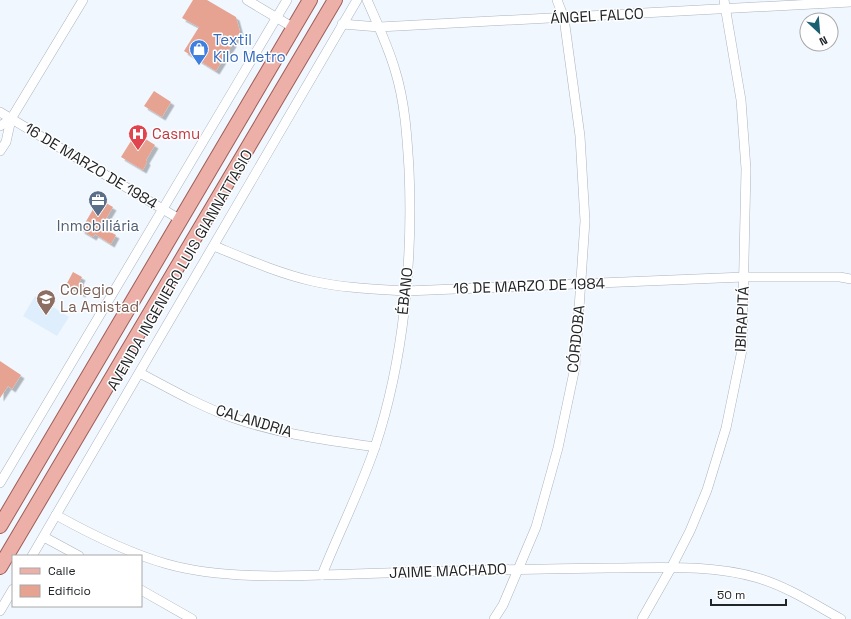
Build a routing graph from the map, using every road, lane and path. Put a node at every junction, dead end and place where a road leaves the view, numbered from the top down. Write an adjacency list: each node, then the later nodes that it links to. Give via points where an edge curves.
1 (83, 0): 17 (street)
2 (247, 0): 11 (street)
3 (287, 0): 11 (street)
4 (310, 0): 15 (main road, AVENIDA INGENIERO LUIS GIANNATTASIO)
5 (335, 0): 37 (main road, AVENIDA INGENIERO LUIS GIANNATTASIO)
6 (357, 0): 13 (street, AVENIDA INGENIERO LUIS GIANNATTASIO)
7 (367, 0): 14 (street, ÉBANO)
8 (557, 0): 12 (street, CÓRDOBA)
9 (851, 2): 10 (street, ÁNGEL FALCO)
10 (725, 4): 12 (street, ÁNGEL FALCO); 23 (street, IBIRAPITÁ, via 741,100 746,162)
11 (276, 18): 15 (street); 20 (street)
12 (564, 18): 14 (street, ÁNGEL FALCO); 25 (street, CÓRDOBA, via 580,136 585,222)
13 (342, 24): 14 (street, ÁNGEL FALCO); 22 (street, AVENIDA INGENIERO LUIS GIANNATTASIO)
14 (379, 27): 26 (street, ÉBANO, via 395,70 408,148 411,218)
15 (294, 28): 21 (main road, AVENIDA INGENIERO LUIS GIANNATTASIO)
16 (0, 112): 17 (street, 16 DE MARZO DE 1984)
17 (11, 119): 18 (street); 19 (street, via 6,142); 20 (street, 16 DE MARZO DE 1984)
18 (0, 126)
19 (0, 151)
20 (162, 208): 21 (street, 16 DE MARZO DE 1984); 29 (street)
21 (181, 220): 31 (main road, AVENIDA INGENIERO LUIS GIANNATTASIO)
22 (214, 246): 26 (street, 16 DE MARZO DE 1984, via 311,281 350,288); 27 (street, AVENIDA INGENIERO LUIS GIANNATTASIO)
23 (744, 276): 24 (street, 16 DE MARZO DE 1984); 25 (street, 16 DE MARZO DE 1984); 38 (street, IBIRAPITÁ, via 742,350 726,428 707,490)
24 (851, 278)
25 (582, 284): 26 (street, 16 DE MARZO DE 1984); 39 (street, CÓRDOBA, via 575,367 558,448 536,527)
26 (406, 291): 28 (street, ÉBANO, via 396,363)
27 (140, 373): 28 (street, CALANDRIA, via 197,403 269,429); 30 (street, AVENIDA INGENIERO LUIS GIANNATTASIO)
28 (375, 446): 40 (street, ÉBANO)
29 (0, 483)
30 (56, 516): 32 (street, AVENIDA INGENIERO LUIS GIANNATTASIO); 35 (street, JAIME MACHADO)
31 (0, 526)
32 (44, 536): 33 (street, AVENIDA INGENIERO LUIS GIANNATTASIO); 34 (street)
33 (33, 555)
34 (77, 555)
35 (141, 555)
36 (142, 555): 40 (street, JAIME MACHADO, via 168,565 228,573)
37 (0, 567)
38 (671, 568): 39 (street, JAIME MACHADO); 46 (street, IBIRAPITÁ); 47 (street, JAIME MACHADO, via 715,569 757,578 792,591)
39 (518, 569): 40 (street, JAIME MACHADO); 45 (street, CÓRDOBA, via 503,605)
40 (322, 575)
41 (12, 591): 43 (street)
42 (142, 591): 44 (street)
43 (0, 611)
44 (192, 619)
45 (494, 619)
46 (642, 619)
47 (841, 619)

